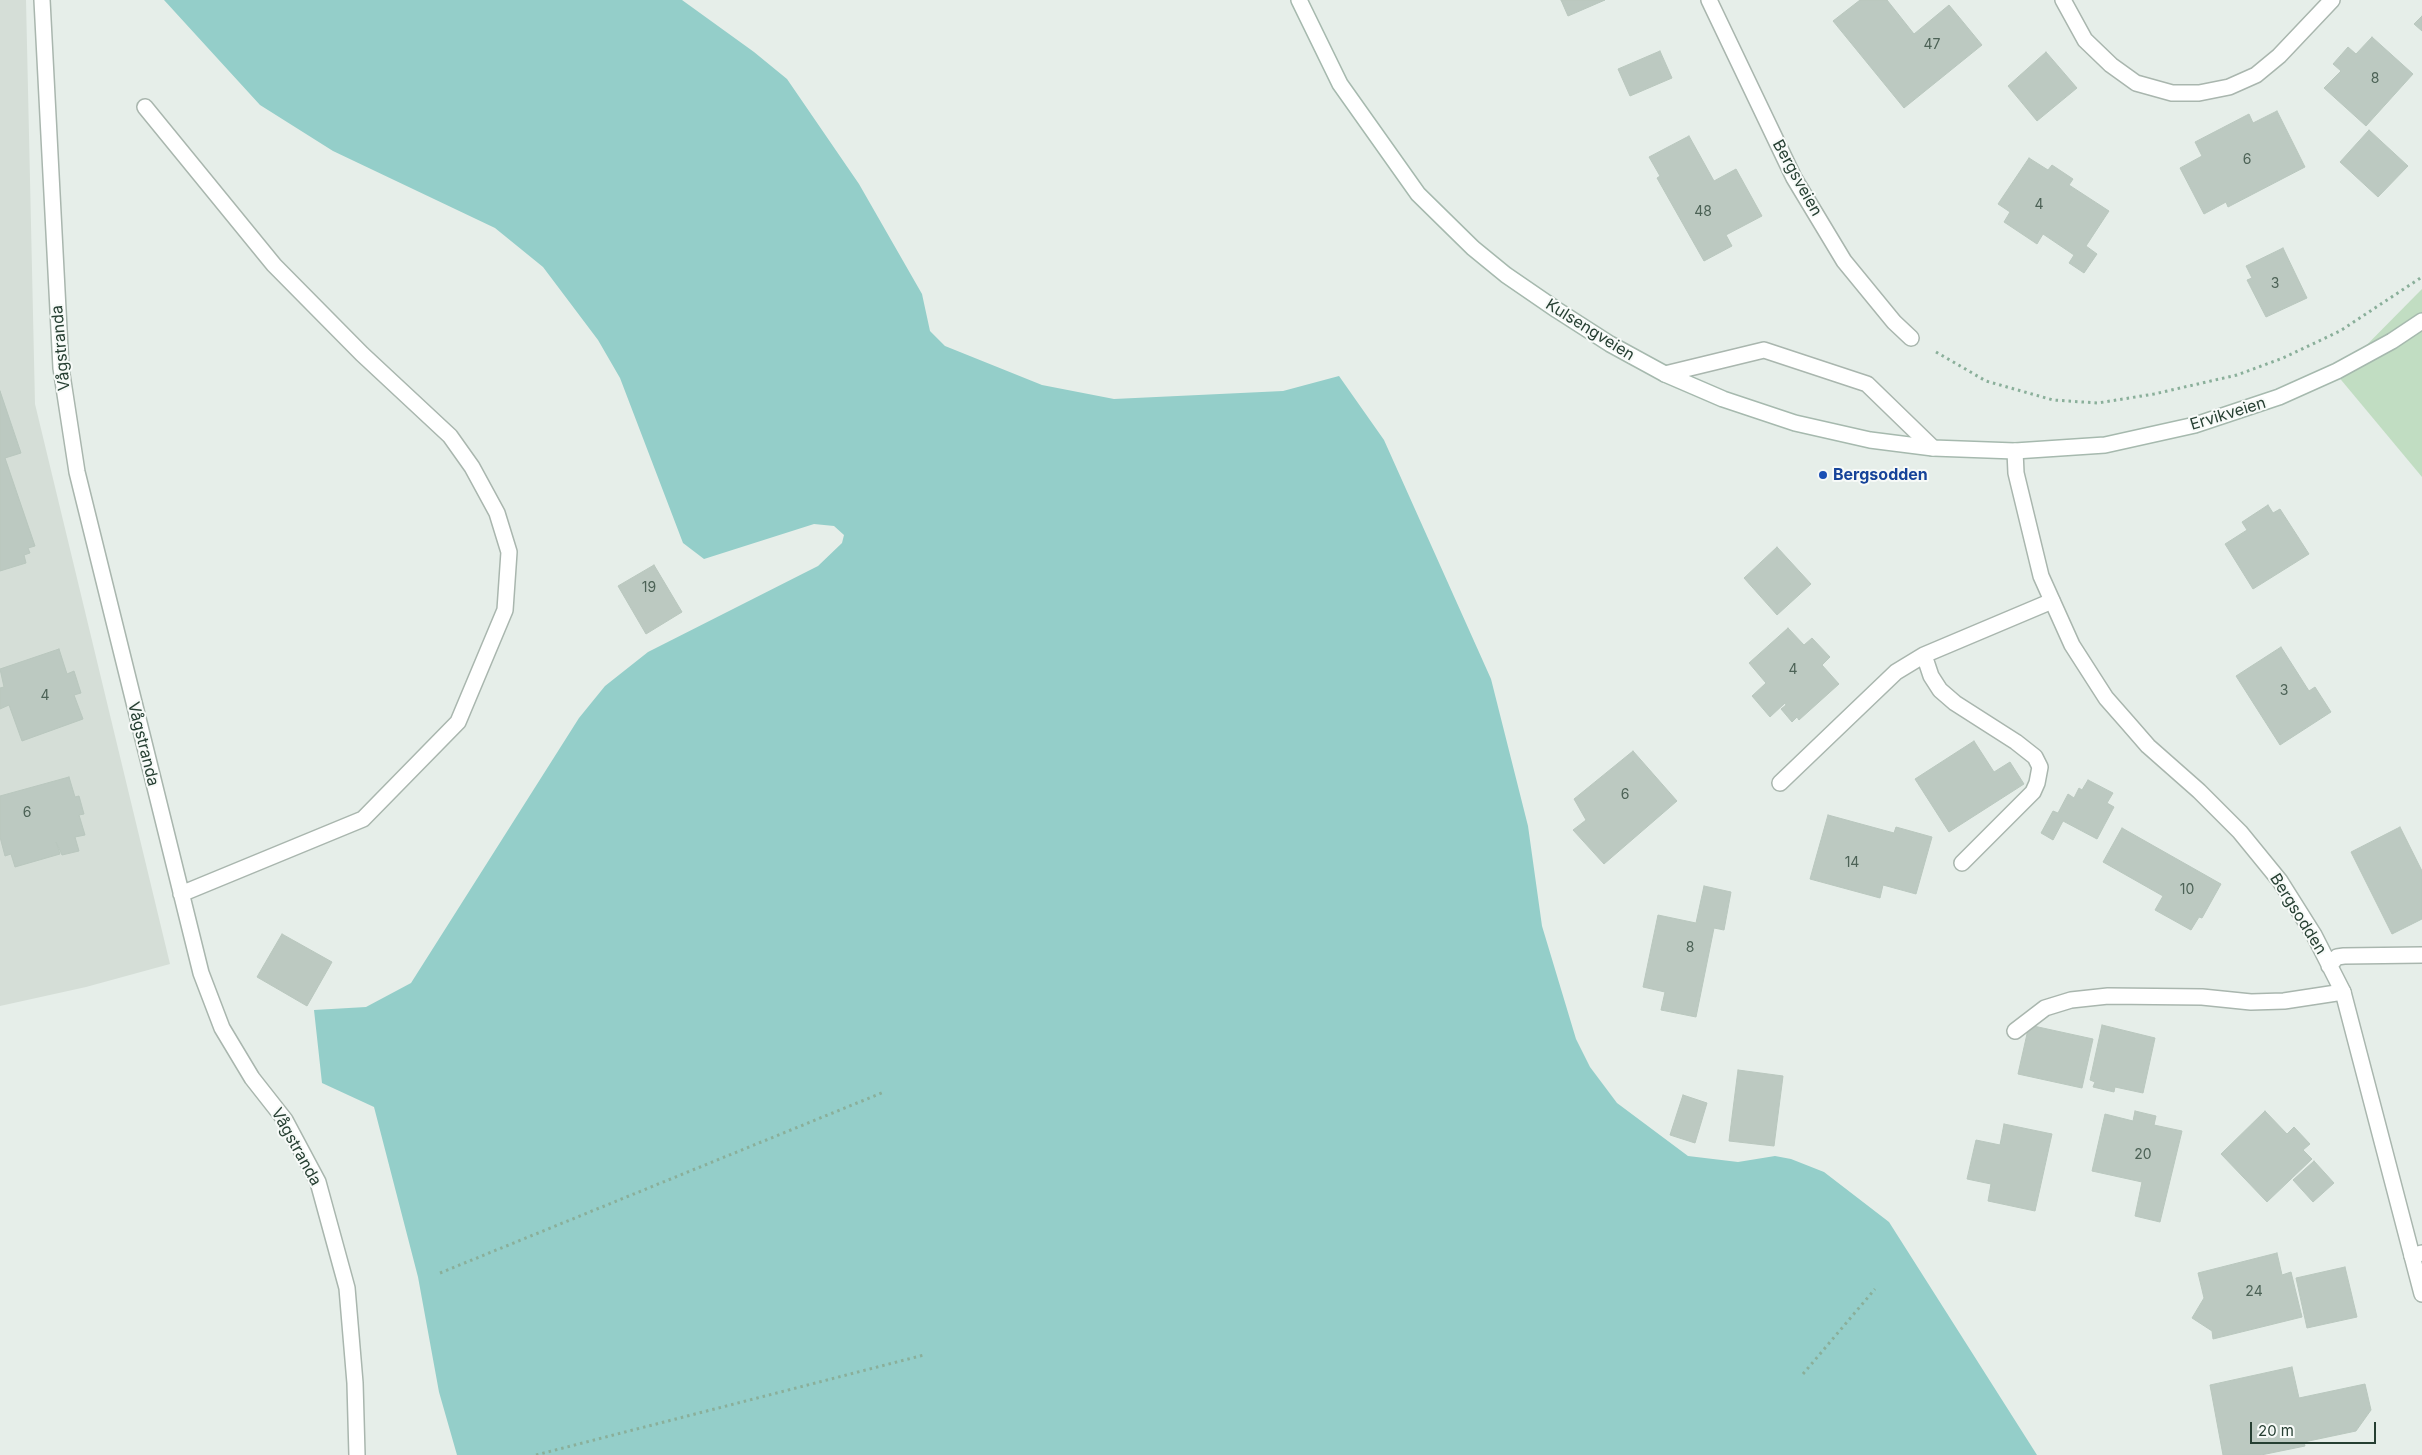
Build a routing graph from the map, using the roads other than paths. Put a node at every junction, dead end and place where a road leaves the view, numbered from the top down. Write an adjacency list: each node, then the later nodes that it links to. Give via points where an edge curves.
1 (42, 0): 16 (street, Vågstranda, via 61,368 77,472)
2 (1299, 0): 9 (street, Kulsengveien, via 1340,84 1418,194 1506,275 1610,344)
3 (1709, 0): 8 (street, Bergsveien, via 1794,178 1844,261)
4 (2062, 0): 5 (street, via 2085,40 2111,65 2136,83 2172,93 2229,87 2256,75 2279,56)
5 (2332, 0)
6 (145, 107): 16 (street, via 274,265 362,354 450,436 472,467 497,513 509,552 505,610 458,722 363,819)
7 (2422, 321): 11 (street, Ervikveien, via 2337,371 2244,410 2196,425 2105,444)
8 (1911, 338)
9 (1665, 374): 10 (street, Kulsengveien, via 1724,400 1795,423 1870,440); 10 (street, via 1764,350 1867,384)
10 (1933, 448): 11 (street, Kulsengveien)
11 (2015, 451): 12 (street, Bergsodden, via 2016,473 2032,546)
12 (2052, 601): 13 (street); 18 (street, Bergsodden, via 2072,645 2106,698 2148,746 2240,832 2280,881)
13 (1924, 655): 14 (street, via 1896,672); 15 (street, via 1940,690 2016,742 2035,757 2040,767 2033,792)
14 (1780, 783)
15 (1962, 863)
16 (181, 894): 23 (street, Vågstranda, via 201,973 222,1028 252,1078 285,1120 318,1182 347,1288)
17 (2422, 955): 18 (street, via 2344,956 2333,960)
18 (2329, 966): 19 (street, Bergsodden)
19 (2343, 992): 20 (street, via 2284,1001 2251,1002 2108,996 2071,1000 2045,1008); 21 (street, Bergsodden)
20 (2015, 1031)
21 (2417, 1254): 22 (street, Bergsodden)
22 (2422, 1294)
23 (357, 1455)

